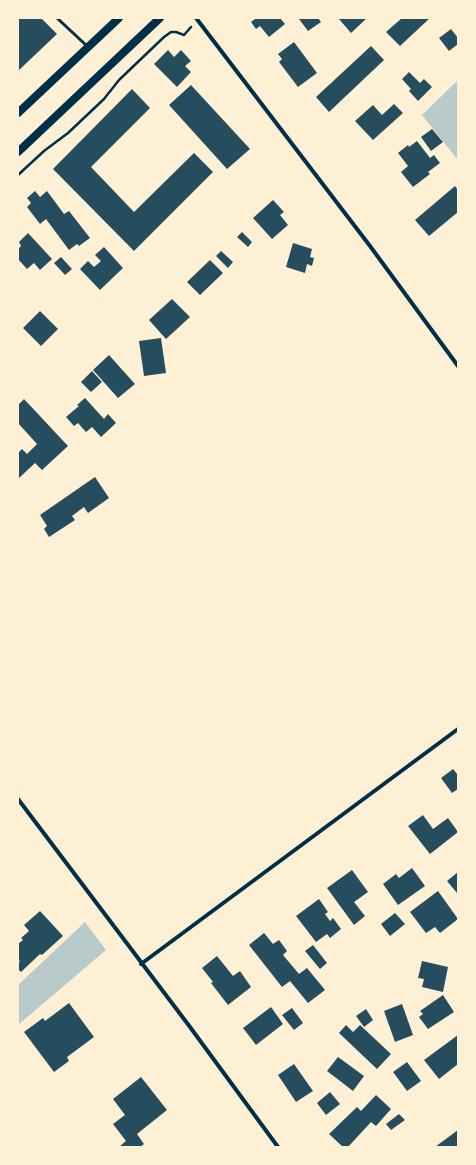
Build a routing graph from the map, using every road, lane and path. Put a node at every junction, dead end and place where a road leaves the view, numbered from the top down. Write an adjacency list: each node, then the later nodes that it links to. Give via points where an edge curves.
1 (57, 18): 6 (lane)
2 (119, 18): 6 (main road)
3 (160, 18): 8 (main road)
4 (196, 18): 10 (street)
5 (186, 32): 9 (path, via 184,35 171,32 164,37 79,123)
6 (88, 48): 7 (main road)
7 (18, 113)
8 (18, 152)
9 (18, 175)
10 (458, 366)
11 (458, 729): 13 (street)
12 (18, 799): 13 (street)
13 (141, 964): 14 (street)
14 (278, 1147)

